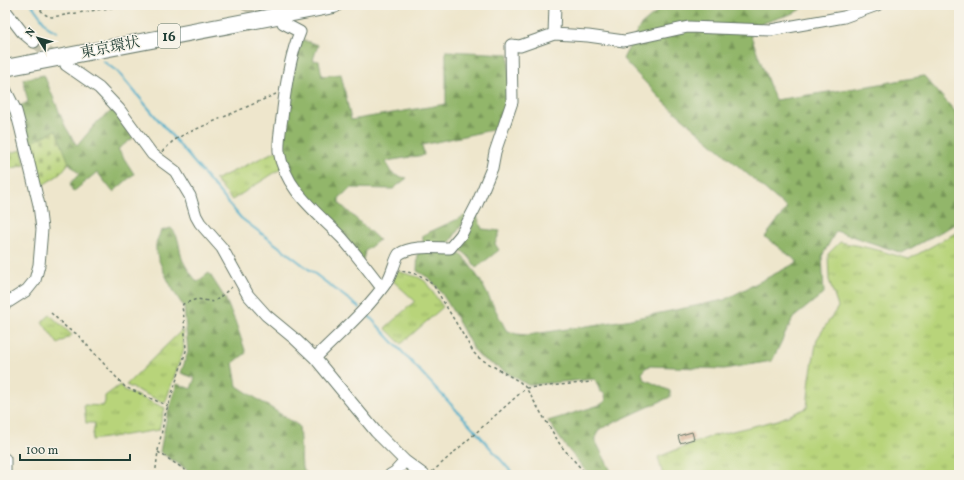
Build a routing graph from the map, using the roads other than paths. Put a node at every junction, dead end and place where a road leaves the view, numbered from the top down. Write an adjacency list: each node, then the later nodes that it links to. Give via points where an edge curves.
1 (280, 5): 9 (highway, 東京環状 / 16)
2 (334, 5): 11 (highway, 東京環状 / 16)
3 (555, 5): 7 (street)
4 (877, 5): 7 (street, via 844,17 770,30 688,27 624,41)
5 (5, 10): 8 (street, via 22,32)
6 (283, 23): 15 (street, via 300,32 285,90 279,150 284,168 306,203 352,249)
7 (554, 34): 15 (street, via 520,46 511,46 512,102 485,186 461,235 450,248 412,249 399,254 394,269)
8 (34, 42)
9 (5, 58)
10 (66, 65): 17 (street, via 99,88 119,109 152,154 179,177 190,196 200,223 222,248 248,295 266,316)
11 (5, 68)
12 (5, 89): 14 (street, via 16,111)
13 (5, 104): 14 (street)
14 (24, 143): 16 (street, via 40,211 42,230 39,265 32,286)
15 (382, 288): 17 (street, via 363,311)
16 (5, 304)
17 (314, 358): 19 (street, via 376,432)
18 (5, 459): 20 (street)
19 (405, 461): 21 (street); 22 (street)
20 (5, 475)
21 (390, 475)
22 (424, 475)

